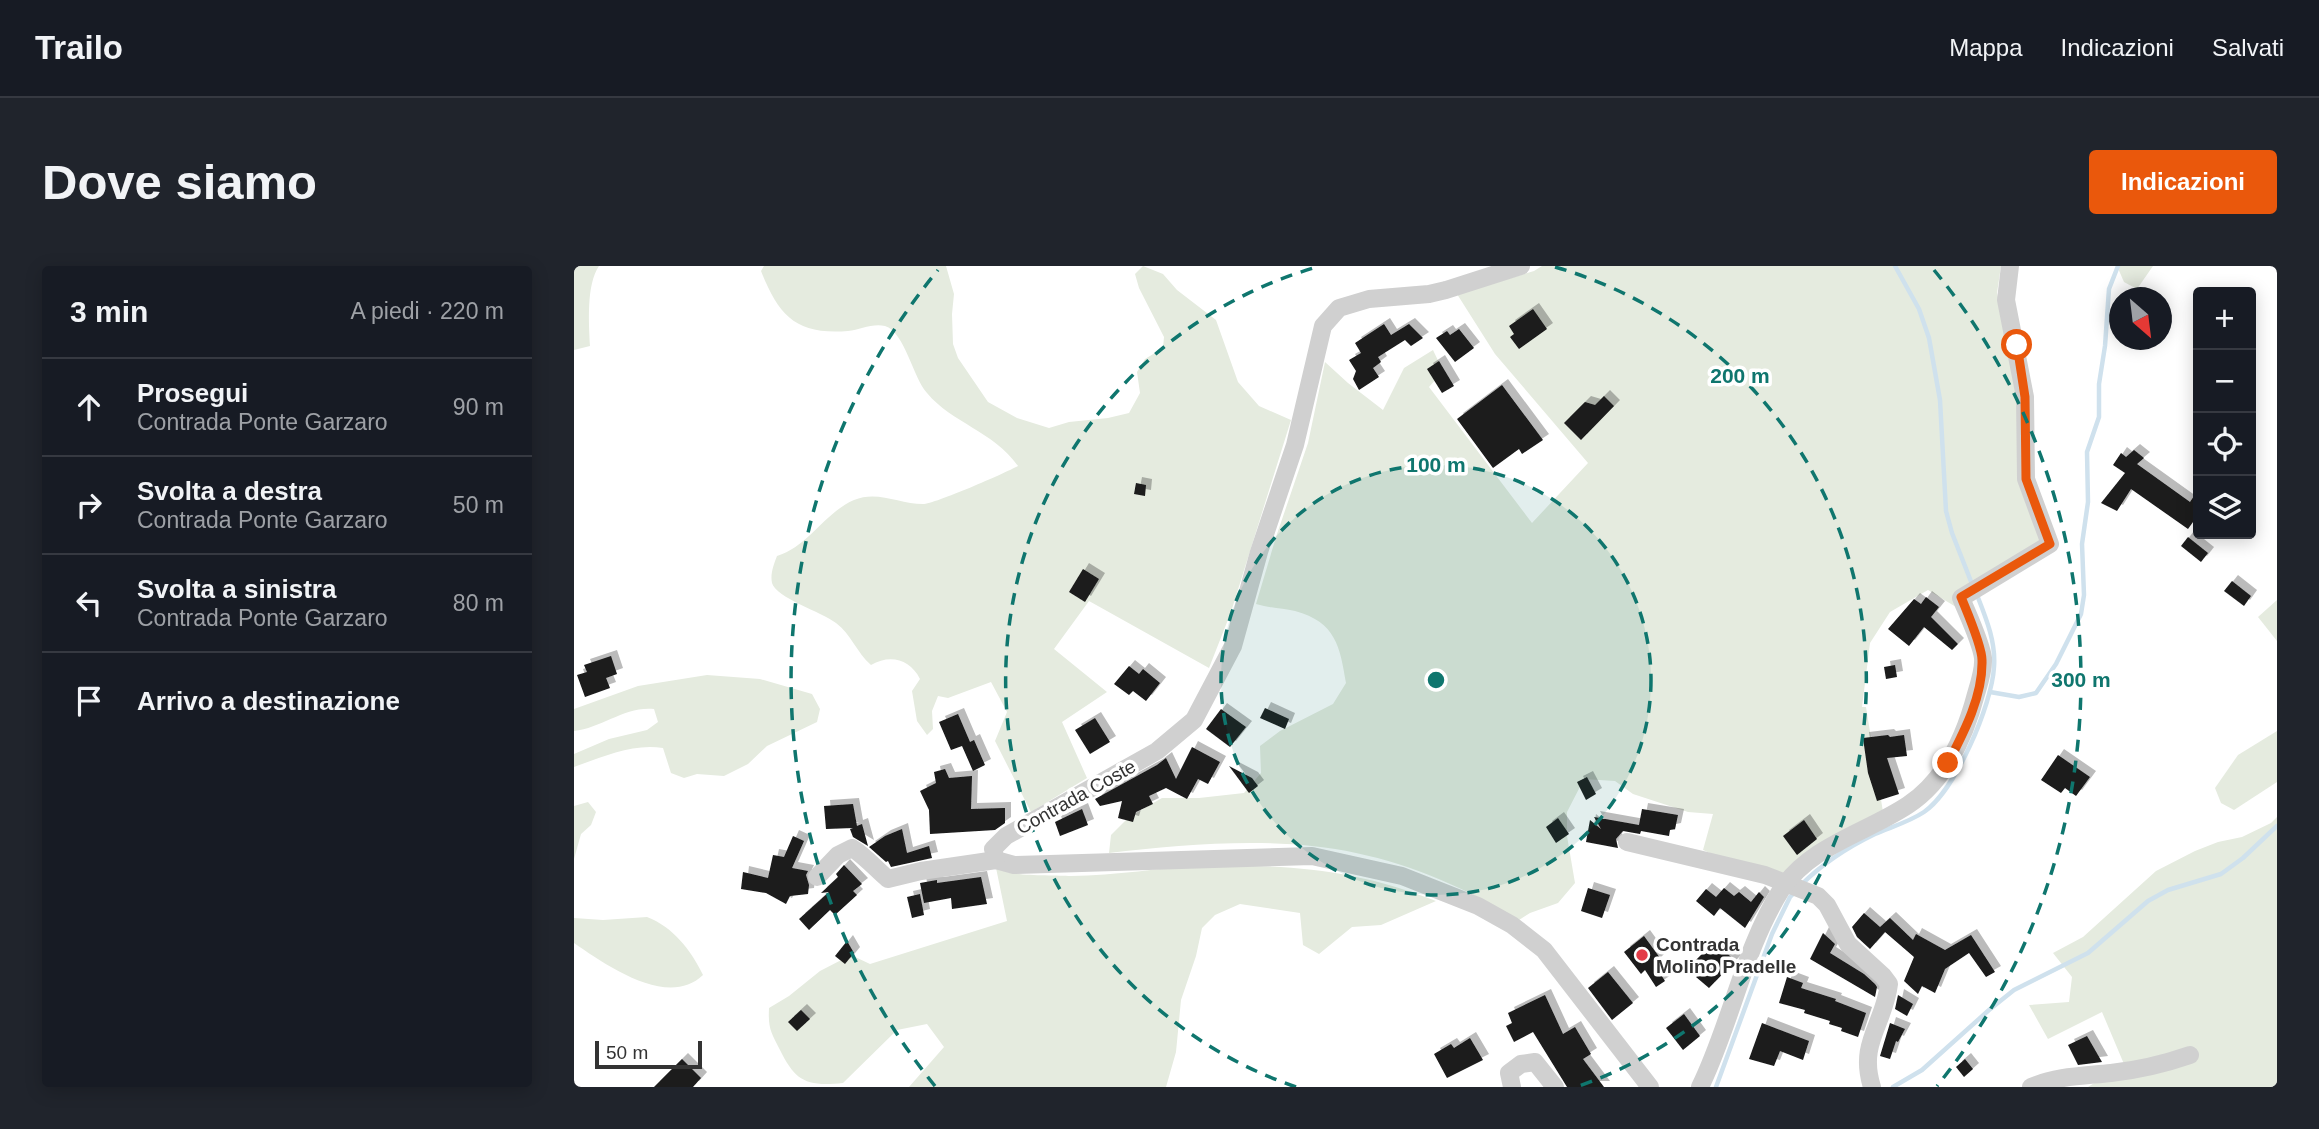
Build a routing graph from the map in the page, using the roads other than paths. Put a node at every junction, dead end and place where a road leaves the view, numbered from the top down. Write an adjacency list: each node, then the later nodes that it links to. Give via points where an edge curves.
1 (1521, 266): 4 (street, Contrada Coste, via 1429,294 1368,299 1339,308 1323,326 1295,445 1233,646 1194,720 1157,751 1006,836 993,849)
2 (2010, 266): 6 (street, via 2006,300 2025,397 2026,479 2050,544 1961,597 1983,658 1980,681 1969,721 1931,787 1907,806 1825,848)
3 (1627, 842): 6 (street)
4 (996, 860): 5 (street, via 888,879 852,848 838,855); 11 (street, Contrada Coste, via 1014,865 1312,856 1402,876 1478,906 1544,950)
5 (817, 877)
6 (1788, 882): 8 (street, via 1827,905 1848,944 1889,984 1867,1053); 12 (street, via 1754,944)
7 (2190, 1055): 13 (street, via 2162,1065 2050,1079)
8 (1871, 1085)
9 (1512, 1087): 10 (street, via 1509,1073 1521,1064 1535,1062)
10 (1555, 1087)
11 (1650, 1087)
12 (1700, 1087)
13 (2031, 1087)

